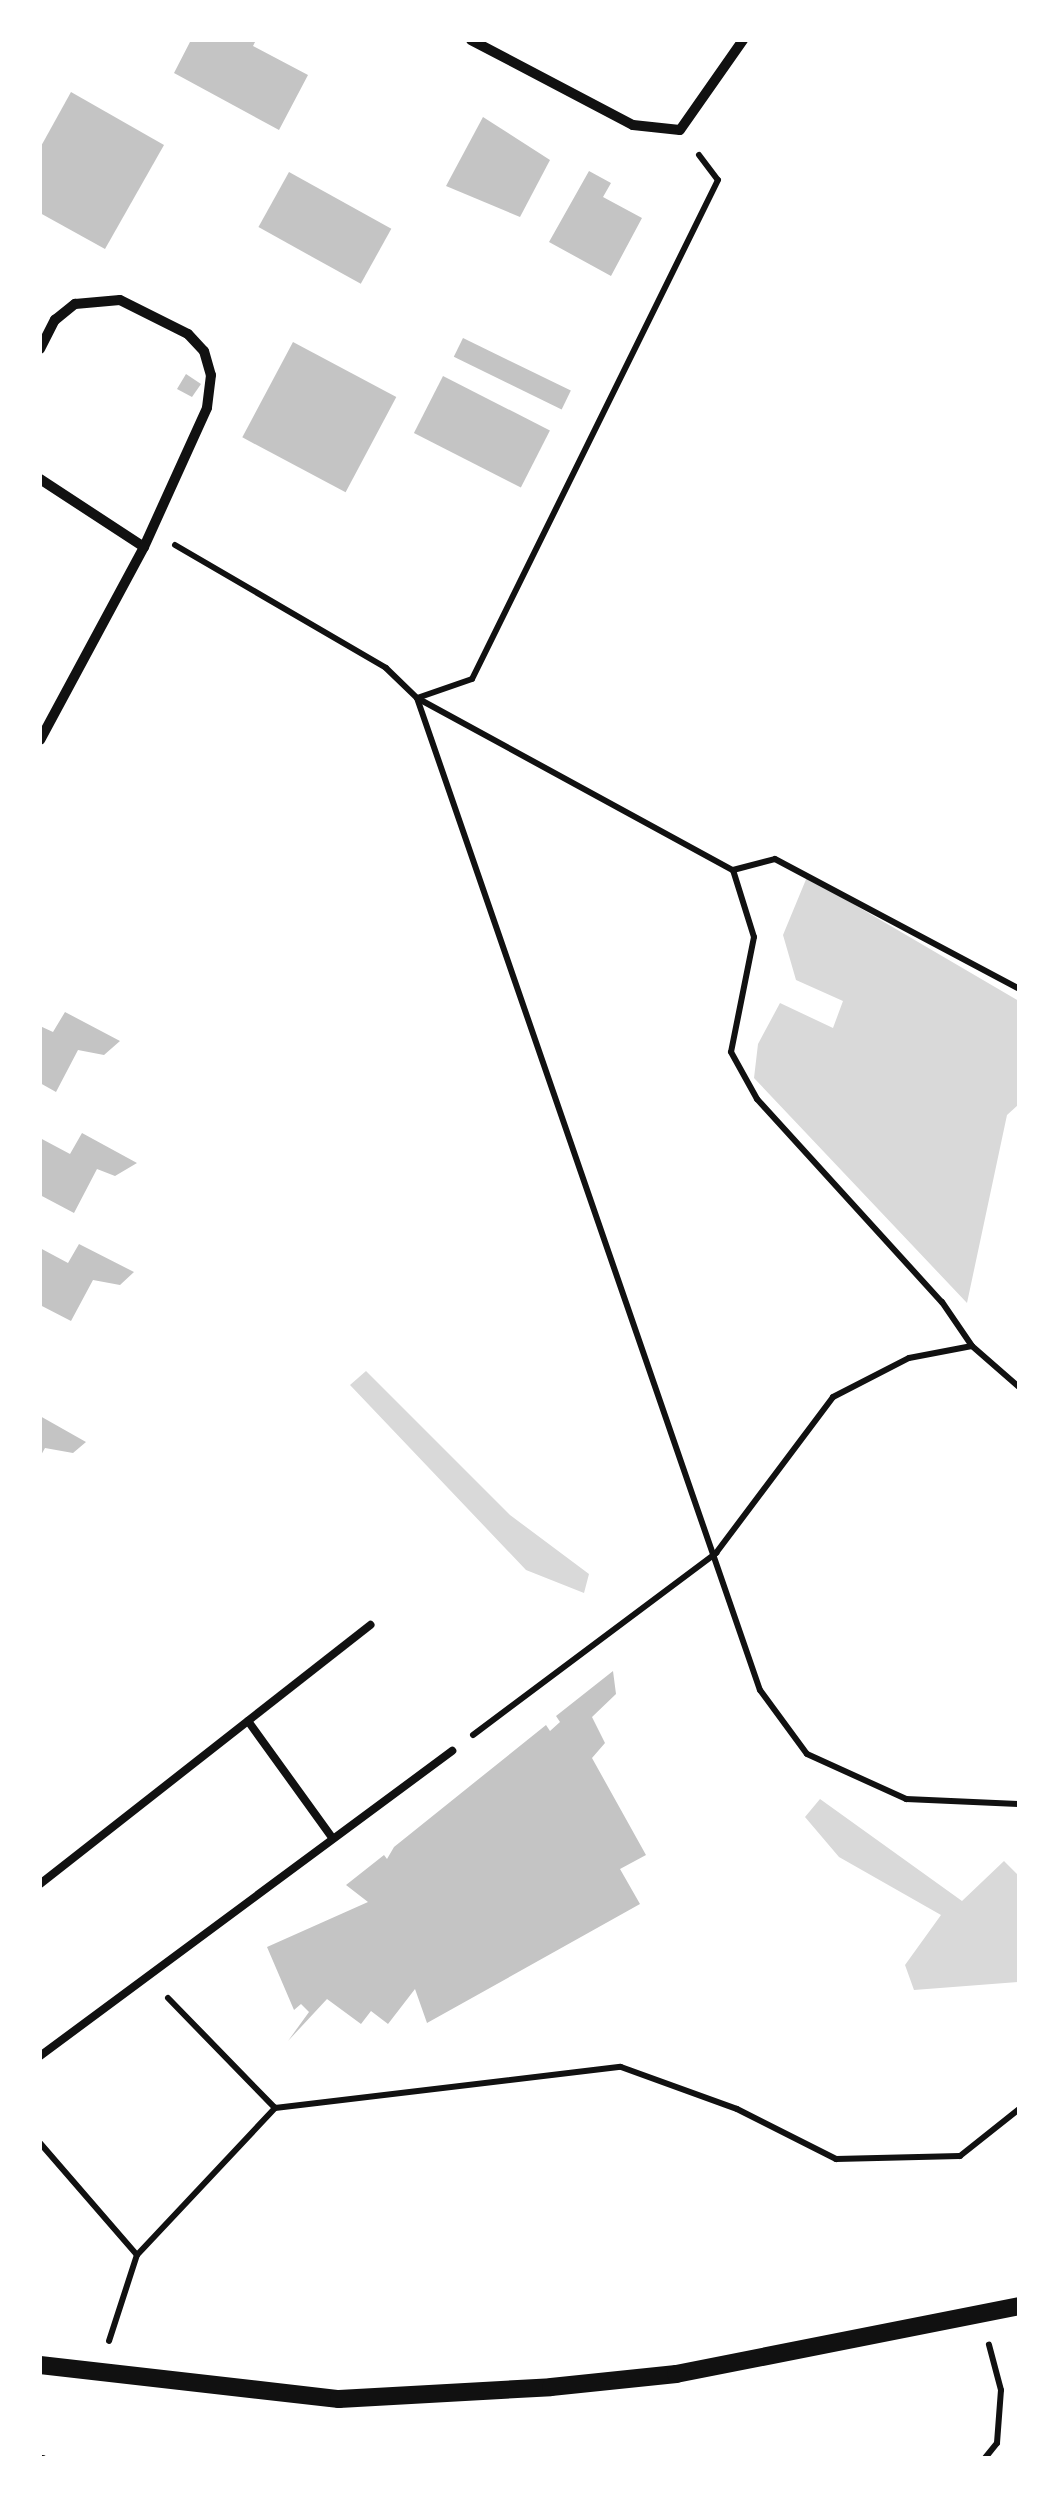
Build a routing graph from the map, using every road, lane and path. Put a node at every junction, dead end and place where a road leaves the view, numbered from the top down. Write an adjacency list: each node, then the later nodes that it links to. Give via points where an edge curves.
1 (470, 40): 3 (street, via 634,125)
2 (743, 40): 3 (street)
3 (680, 130): 8 (path, via 718,180 472,679)
4 (40, 348): 6 (street, via 55,320 75,304 120,300 188,334 204,351 211,375 207,408)
5 (40, 479): 7 (street)
6 (151, 530): 7 (street); 8 (path, via 386,668)
7 (144, 547): 9 (street)
8 (417, 698): 10 (path); 14 (path)
9 (40, 740)
10 (732, 870): 11 (path, via 775,859); 12 (path, via 754,937 731,1052 757,1099 942,1302)
11 (1019, 989)
12 (972, 1346): 13 (path); 14 (path, via 909,1358 833,1397)
13 (1019, 1387)
14 (716, 1553): 17 (path); 18 (path, via 760,1690 807,1754 906,1799)
15 (370, 1624): 16 (lane)
16 (248, 1722): 19 (lane); 20 (lane)
17 (452, 1752): 19 (lane)
18 (1018, 1803)
19 (333, 1839): 21 (lane)
20 (40, 1884)
21 (147, 1977): 22 (lane); 23 (path)
22 (40, 2056)
23 (275, 2108): 24 (path, via 621,2067 736,2109 836,2159 960,2156); 26 (path)
24 (1019, 2109)
25 (40, 2142): 26 (path)
26 (137, 2255): 30 (path)
27 (1019, 2306): 28 (street)
28 (979, 2314): 30 (street, via 676,2374 551,2387 340,2400); 31 (path, via 1001,2390 996,2443)
29 (40, 2365): 30 (street)
30 (98, 2375)
31 (985, 2458)

